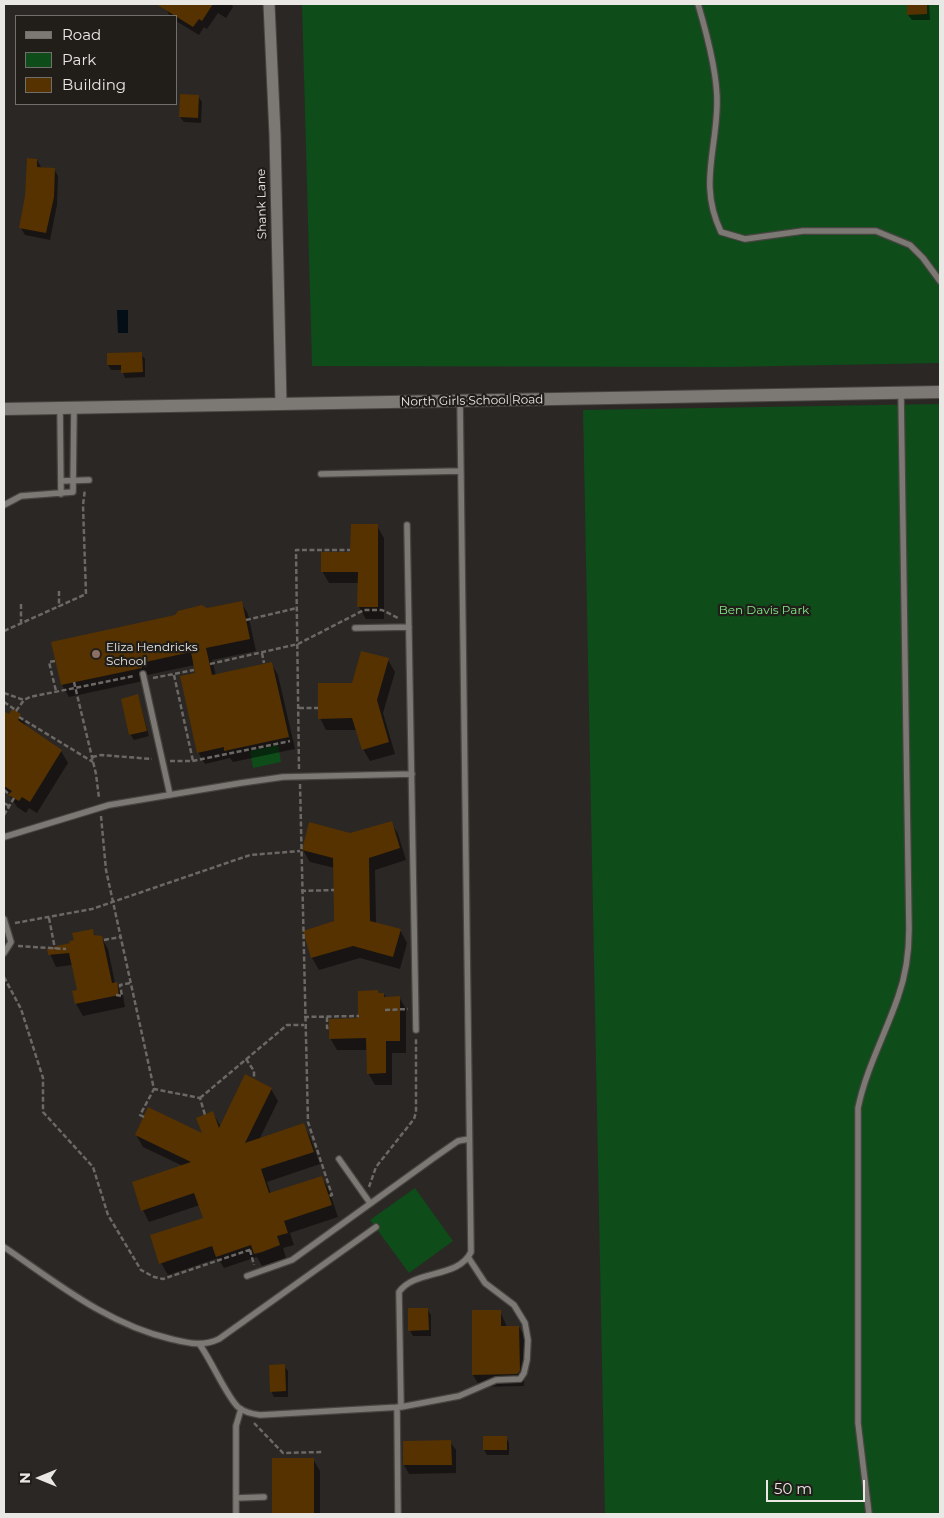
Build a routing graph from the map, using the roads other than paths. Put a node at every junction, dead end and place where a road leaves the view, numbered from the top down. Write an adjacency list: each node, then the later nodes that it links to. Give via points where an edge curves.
1 (268, 4): 7 (street, Shank Lane, via 275,135)
2 (698, 4): 3 (lane, via 707,34 718,103 708,188 713,215 721,232 745,239 803,231 876,231 910,245)
3 (940, 281)
4 (940, 392): 5 (main road, North Girls School Road)
5 (901, 393): 6 (main road, North Girls School Road); 42 (lane, via 909,944 899,997 863,1084 857,1123 858,1423)
6 (460, 401): 7 (main road, North Girls School Road); 11 (lane)
7 (281, 404): 9 (main road, North Girls School Road)
8 (60, 408): 9 (main road, North Girls School Road); 10 (main road, North Girls School Road); 15 (lane)
9 (74, 408): 13 (lane)
10 (4, 409)
11 (460, 470): 12 (lane); 28 (lane)
12 (321, 474)
13 (74, 480): 14 (lane); 15 (lane); 16 (lane, via 73,492)
14 (87, 480)
15 (61, 481): 16 (lane)
16 (62, 494): 17 (lane, via 21,496)
17 (4, 505)
18 (408, 525): 19 (lane)
19 (409, 627): 20 (lane); 22 (lane)
20 (356, 628)
21 (143, 674): 23 (lane)
22 (412, 774): 23 (lane, via 300,777); 27 (lane)
23 (170, 795): 24 (lane, via 100,807)
24 (4, 838)
25 (5, 922): 26 (lane, via 11,937 10,946)
26 (4, 953)
27 (416, 1030)
28 (469, 1139): 30 (lane, via 458,1141); 33 (lane, via 471,1252)
29 (339, 1159): 30 (lane)
30 (370, 1203): 34 (lane, via 292,1260)
31 (376, 1227): 35 (lane, via 219,1339)
32 (4, 1247): 35 (lane, via 104,1314 160,1336)
33 (468, 1257): 36 (lane, via 461,1265 407,1284 399,1292); 36 (lane, via 485,1283 508,1299 521,1315 528,1340 524,1373 520,1379 496,1380 459,1396)
34 (247, 1276)
35 (200, 1345): 37 (lane, via 233,1402)
36 (399, 1407): 37 (lane, via 276,1415 253,1414); 41 (lane)
37 (241, 1409): 39 (lane, via 236,1426)
38 (264, 1497): 39 (lane)
39 (236, 1498): 40 (lane)
40 (236, 1513)
41 (398, 1514)
42 (869, 1514)

